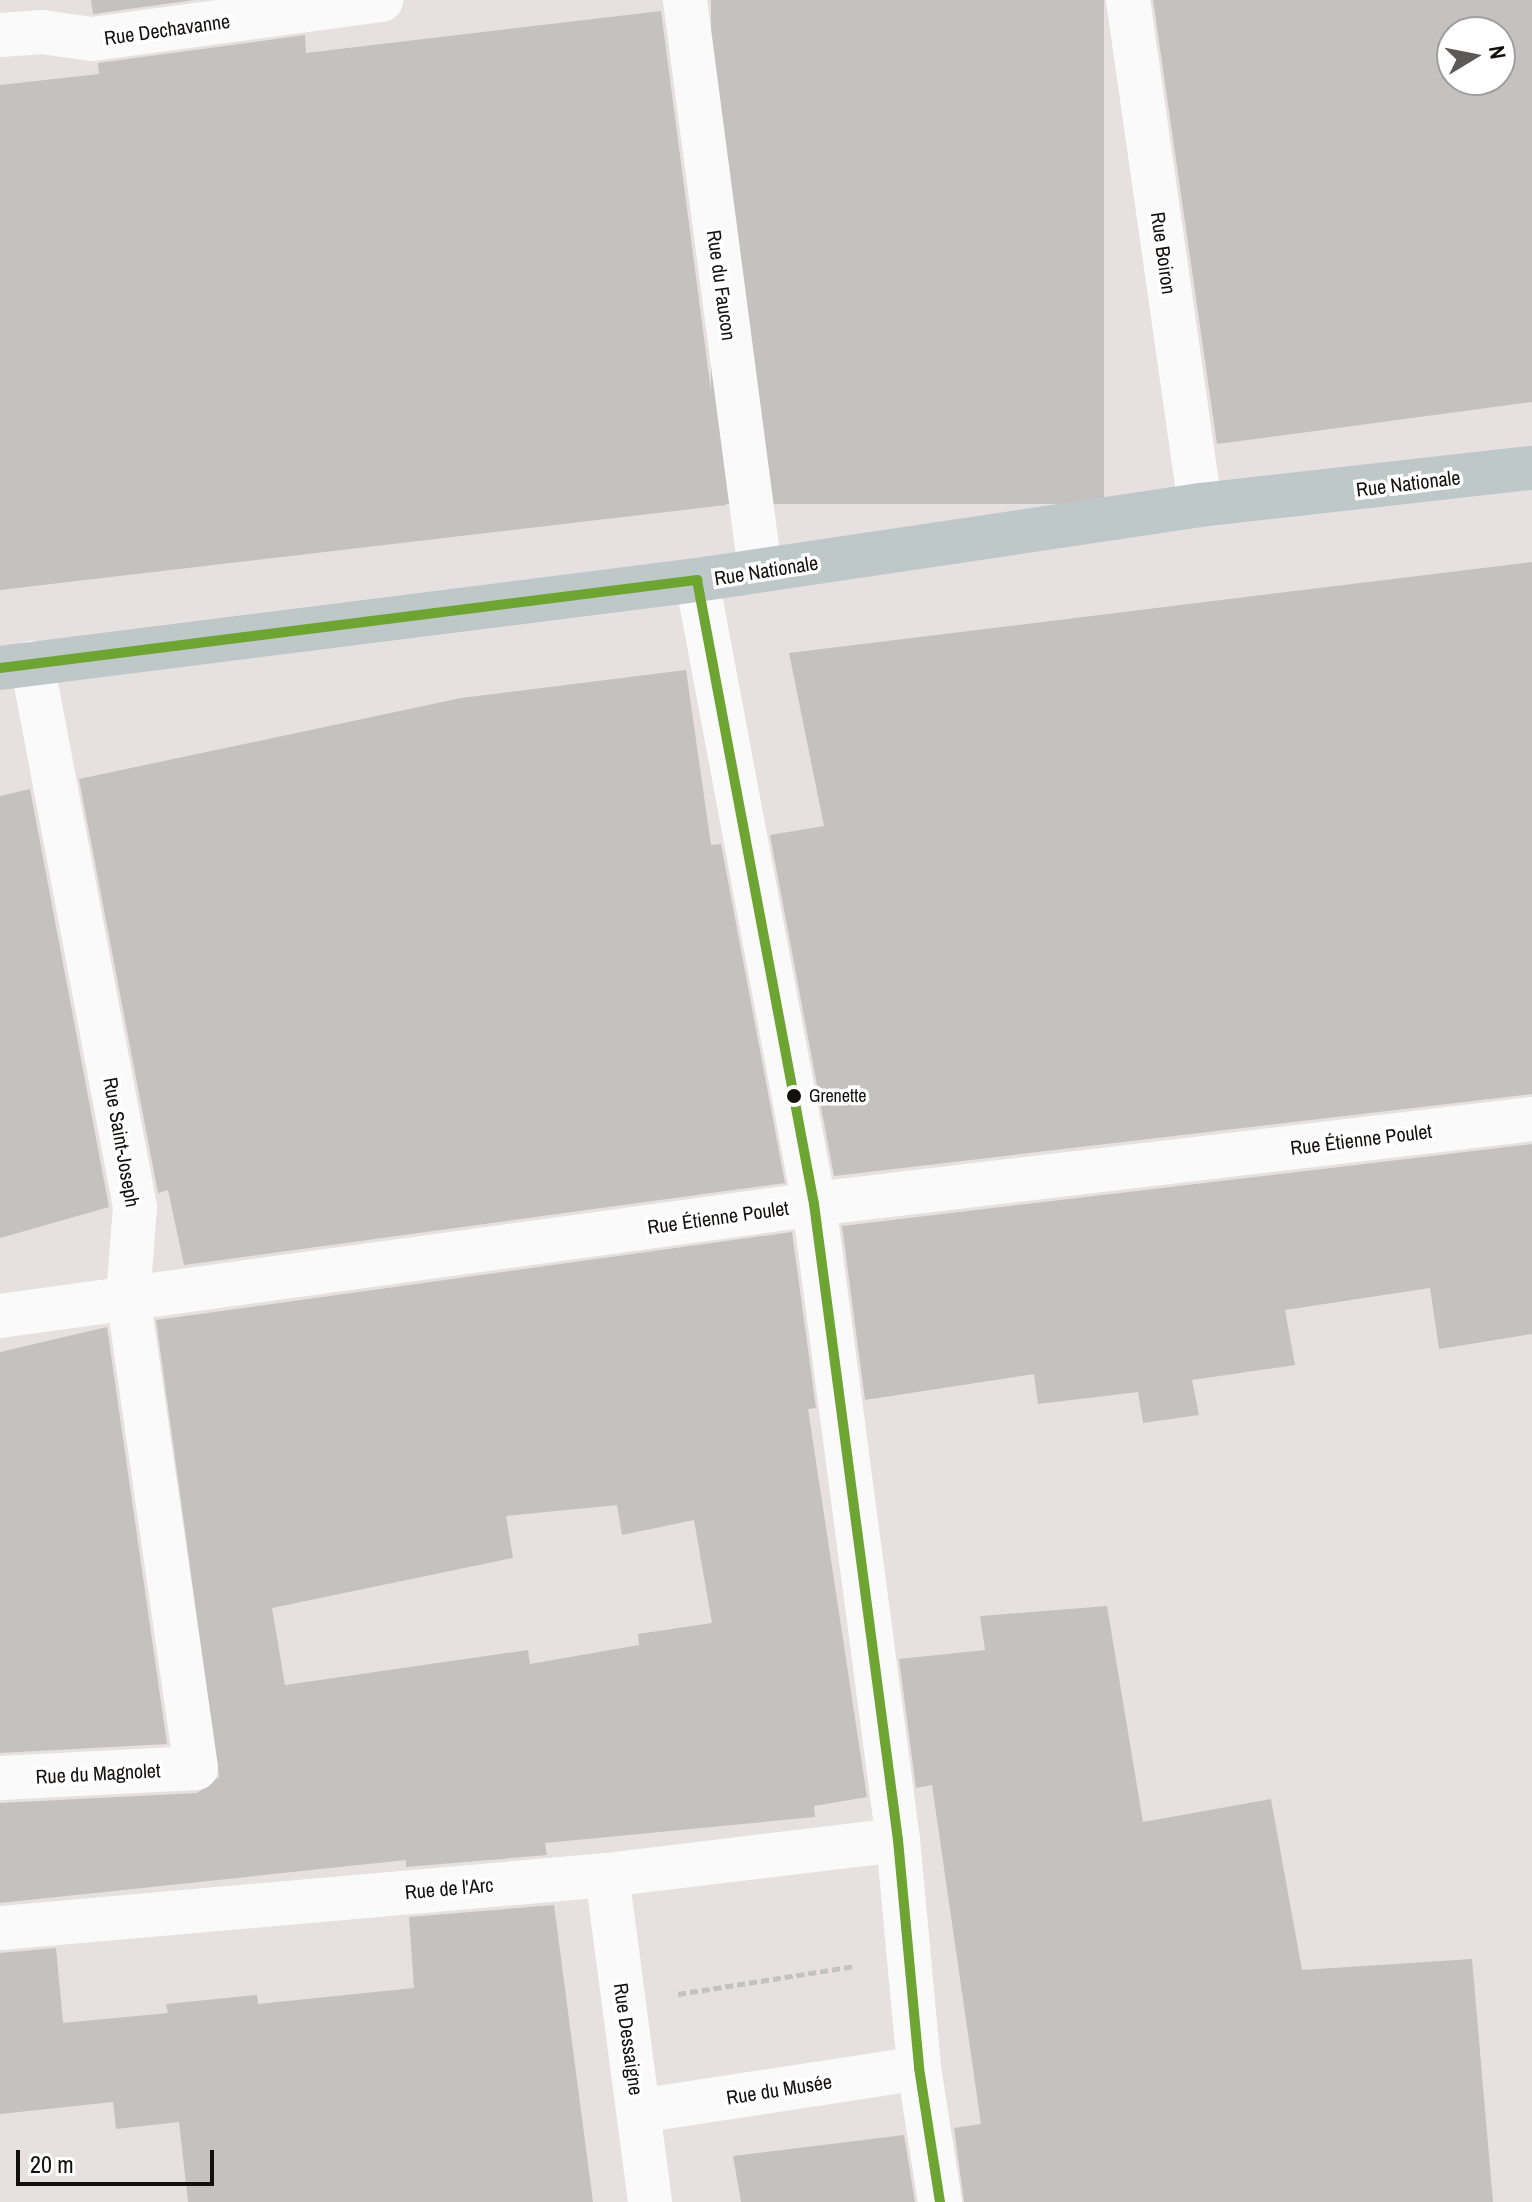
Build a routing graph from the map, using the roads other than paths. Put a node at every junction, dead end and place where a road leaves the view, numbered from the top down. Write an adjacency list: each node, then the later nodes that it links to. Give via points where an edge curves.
1 (381, 0): 4 (street, Rue Dechavanne, via 92,39)
2 (685, 0): 7 (street, Rue du Faucon)
3 (1128, 0): 6 (street, Rue Boiron)
4 (27, 22)
5 (1532, 468): 6 (main road, Rue Nationale)
6 (1200, 505): 7 (main road, Rue Nationale)
7 (760, 570): 8 (main road, Rue Nationale)
8 (697, 580): 9 (main road, Rue Nationale); 11 (street)
9 (16, 665): 12 (street, Rue Saint-Joseph, via 135,1207)
10 (1532, 1119): 11 (street, Rue Étienne Poulet)
11 (814, 1204): 12 (street, Rue Étienne Poulet); 16 (street)
12 (128, 1298): 13 (street, Rue Étienne Poulet); 14 (street, Rue Saint-Joseph)
13 (0, 1316)
14 (196, 1768): 15 (street, Rue du Magnolet)
15 (0, 1778)
16 (898, 1840): 17 (street, Rue de l'Arc); 19 (street)
17 (607, 1875): 18 (street, Rue de l'Arc); 20 (street, Rue Dessaigne)
18 (0, 1928)
19 (919, 2068): 20 (street, Rue du Musée); 22 (street)
20 (639, 2111): 21 (street, Rue Dessaigne)
21 (650, 2202)
22 (940, 2202)

